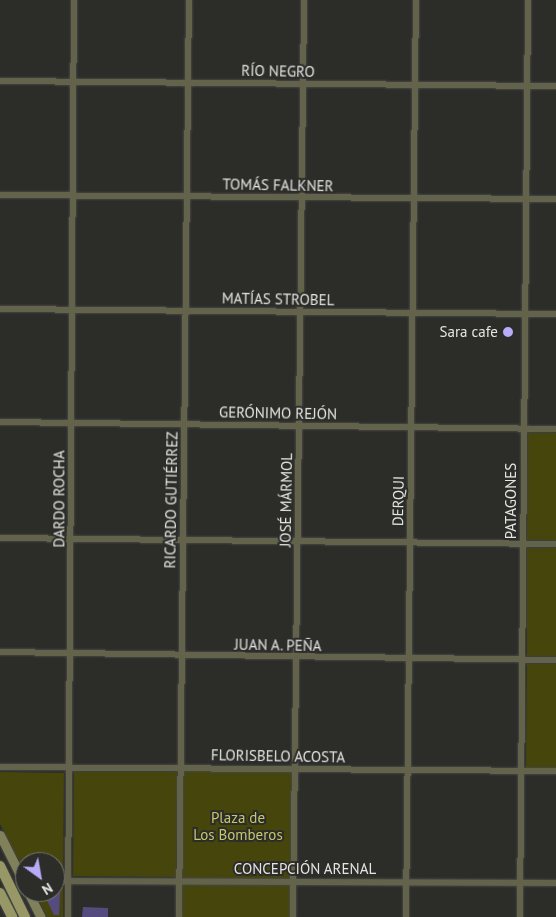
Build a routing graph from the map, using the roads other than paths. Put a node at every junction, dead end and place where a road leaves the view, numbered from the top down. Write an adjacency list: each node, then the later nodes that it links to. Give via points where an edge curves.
1 (74, 0): 7 (street, DARDO ROCHA)
2 (188, 0): 8 (street, RICARDO GUTIÉRREZ)
3 (304, 0): 9 (street, JOSÉ MÁRMOL)
4 (416, 0): 10 (street, DERQUI)
5 (528, 0): 11 (street, PATAGONES)
6 (0, 80): 7 (street, RÍO NEGRO)
7 (74, 81): 8 (street, RÍO NEGRO); 14 (street, DARDO ROCHA)
8 (188, 82): 9 (street, RÍO NEGRO); 15 (street, RICARDO GUTIÉRREZ)
9 (303, 83): 10 (street, RÍO NEGRO); 16 (street, JOSÉ MÁRMOL)
10 (415, 84): 11 (street, RÍO NEGRO); 17 (street, DERQUI)
11 (527, 86): 12 (street, RÍO NEGRO); 18 (street, PATAGONES)
12 (556, 86)
13 (0, 195): 14 (street, TOMÁS FALKNER)
14 (74, 195): 15 (street, TOMÁS FALKNER); 21 (street, DARDO ROCHA)
15 (186, 196): 16 (street, TOMÁS FALKNER); 22 (street, RICARDO GUTIÉRREZ)
16 (302, 197): 17 (street, TOMÁS FALKNER); 23 (street, JOSÉ MÁRMOL)
17 (414, 198): 18 (street, TOMÁS FALKNER); 24 (street, DERQUI)
18 (526, 199): 19 (street, TOMÁS FALKNER); 25 (street, PATAGONES)
19 (556, 199)
20 (0, 309): 21 (street, MATÍAS STROBEL)
21 (73, 309): 22 (street, MATÍAS STROBEL); 28 (street, DARDO ROCHA)
22 (185, 310): 23 (street, MATÍAS STROBEL); 29 (street, RICARDO GUTIÉRREZ)
23 (300, 312): 24 (street, MATÍAS STROBEL); 30 (street, JOSÉ MÁRMOL)
24 (413, 313): 25 (street, MATÍAS STROBEL); 31 (street, DERQUI)
25 (525, 314): 26 (street, MATÍAS STROBEL); 32 (street, PATAGONES)
26 (556, 314)
27 (0, 422): 28 (street, GERÓNIMO REJÓN)
28 (72, 422): 29 (street, GERÓNIMO REJÓN); 35 (street, DARDO ROCHA)
29 (184, 424): 30 (street, GERÓNIMO REJÓN); 36 (street, RICARDO GUTIÉRREZ)
30 (299, 425): 31 (street, GERÓNIMO REJÓN); 37 (street, JOSÉ MÁRMOL)
31 (411, 427): 32 (street, GERÓNIMO REJÓN); 38 (street, DERQUI)
32 (524, 428): 33 (street, GERÓNIMO REJÓN); 39 (street, PATAGONES)
33 (556, 429)
34 (0, 538): 35 (street)
35 (71, 538): 36 (street); 42 (street, DARDO ROCHA)
36 (183, 540): 37 (street); 43 (street, RICARDO GUTIÉRREZ)
37 (298, 541): 38 (street); 44 (street, JOSÉ MÁRMOL)
38 (410, 542): 39 (street); 45 (street, DERQUI)
39 (523, 543): 40 (street); 46 (street, PATAGONES)
40 (556, 544)
41 (0, 652): 42 (street, JUAN A. PEÑA)
42 (70, 655): 43 (street, JUAN A. PEÑA); 49 (street, DARDO ROCHA)
43 (182, 656): 44 (street, JUAN A. PEÑA); 50 (street, RICARDO GUTIÉRREZ)
44 (297, 657): 45 (street, JUAN A. PEÑA); 51 (street, JOSÉ MÁRMOL)
45 (409, 658): 46 (street, JUAN A. PEÑA); 52 (street, DERQUI)
46 (522, 660): 47 (street, JUAN A. PEÑA); 53 (street, PATAGONES)
47 (556, 660)
48 (0, 767): 49 (street, FLORISBELO ACOSTA)
49 (69, 767): 50 (street, FLORISBELO ACOSTA); 58 (street, DARDO ROCHA)
50 (180, 768): 51 (street, FLORISBELO ACOSTA); 59 (street, RICARDO GUTIÉRREZ)
51 (296, 769): 52 (street, FLORISBELO ACOSTA); 60 (street, JOSÉ MÁRMOL)
52 (408, 770): 53 (street, FLORISBELO ACOSTA); 61 (street, DERQUI)
53 (521, 771): 54 (street, FLORISBELO ACOSTA); 62 (street, PATAGONES)
54 (556, 772)
55 (0, 835): 56 (main road)
56 (15, 865)
57 (0, 866): 67 (main road)
58 (68, 881): 59 (street, CONCEPCIÓN ARENAL); 69 (street, DARDO ROCHA)
59 (180, 882): 60 (street, CONCEPCIÓN ARENAL); 70 (street, RICARDO GUTIÉRREZ)
60 (293, 882): 61 (street, CONCEPCIÓN ARENAL); 71 (street, JOSÉ MÁRMOL)
61 (407, 882): 62 (street, CONCEPCIÓN ARENAL); 72 (street, DERQUI)
62 (520, 882): 63 (street, CONCEPCIÓN ARENAL); 73 (street, PATAGONES)
63 (556, 883)
64 (0, 893): 66 (main road)
65 (33, 902): 68 (main road)
66 (12, 917)
67 (25, 917)
68 (41, 917)
69 (68, 917)
70 (179, 917)
71 (293, 917)
72 (406, 917)
73 (520, 917)

